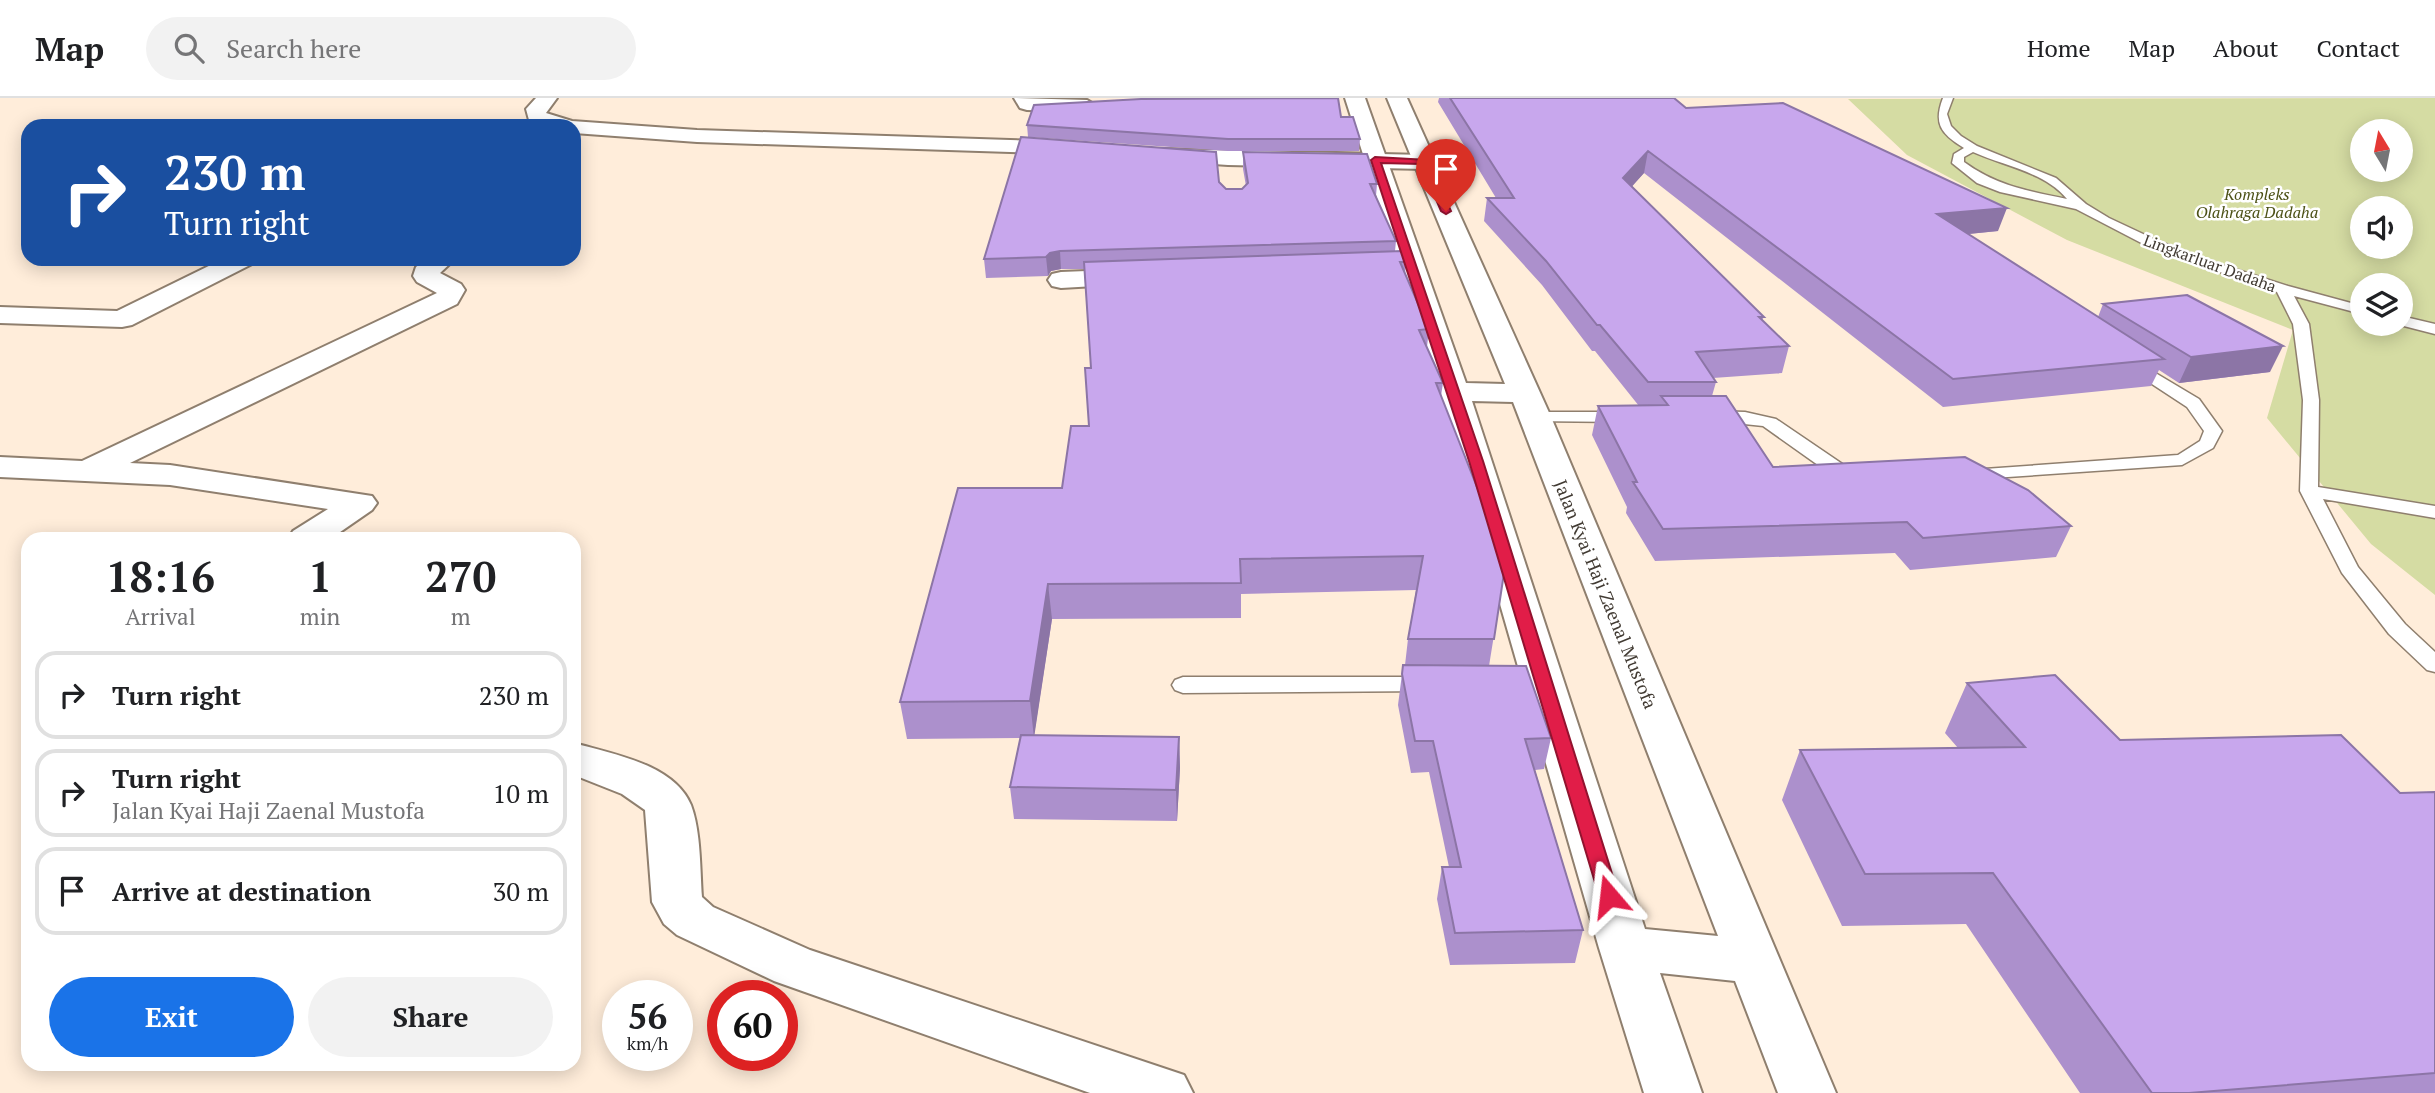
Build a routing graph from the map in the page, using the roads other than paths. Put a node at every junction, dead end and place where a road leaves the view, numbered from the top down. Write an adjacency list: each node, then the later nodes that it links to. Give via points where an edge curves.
1 (547, 98): 7 (main road, via 536,109 536,116)
2 (1024, 98): 6 (main road, via 1036,106)
3 (1355, 98): 12 (main road)
4 (1397, 98): 13 (main road, Jalan Kyai Haji Zaenal Mustofa)
5 (1948, 98): 9 (lane, Lingkarluar Dadaha, via 1942,119)
6 (1106, 106)
7 (545, 119)
8 (581, 128): 10 (main road)
9 (1970, 149): 14 (lane, Lingkarluar Dadaha, via 2038,173 2063,188); 14 (lane, via 1958,156 1958,163 1981,180)
10 (1090, 150)
11 (1143, 153): 12 (main road, via 1229,168 1263,158)
12 (1375, 160): 13 (main road); 25 (main road, via 1400,270)
13 (1425, 162): 26 (main road, Jalan Kyai Haji Zaenal Mustofa)
14 (2079, 206): 19 (lane, Lingkarluar Dadaha, via 2155,246)
15 (229, 266): 21 (main road, via 122,319)
16 (433, 266): 30 (main road, via 426,276 452,290 447,298)
17 (1158, 276): 18 (main road)
18 (1061, 280)
19 (2283, 289): 20 (lane); 33 (lane, Lingkarluar Dadaha, via 2301,324 2310,387)
20 (2350, 307)
21 (0, 315)
22 (2413, 324): 23 (lane)
23 (2435, 329)
24 (2118, 354): 31 (lane, via 2193,403 2213,431 2207,444 2182,460)
25 (1454, 392): 26 (main road); 40 (main road, via 1532,685)
26 (1529, 405): 27 (lane); 41 (main road, Jalan Kyai Haji Zaenal Mustofa)
27 (1643, 416)
28 (1698, 416): 32 (lane, via 1752,417 1776,425 1829,466)
29 (0, 467): 30 (main road)
30 (89, 470): 35 (main road, via 170,475 360,503)
31 (1946, 477)
32 (1867, 480)
33 (2309, 491): 34 (lane); 36 (lane, Lingkarluar Dadaha, via 2349,569 2397,629)
34 (2435, 512)
35 (316, 532)
36 (2435, 665)
37 (1449, 684): 38 (lane)
38 (1183, 685)
39 (581, 762): 42 (main road, via 637,783 668,805 677,902 695,921 793,967)
40 (1625, 948): 41 (main road); 43 (main road)
41 (1754, 961): 44 (main road, Jalan Kyai Haji Zaenal Mustofa)
42 (1164, 1093)
43 (1673, 1093)
44 (1807, 1093)

